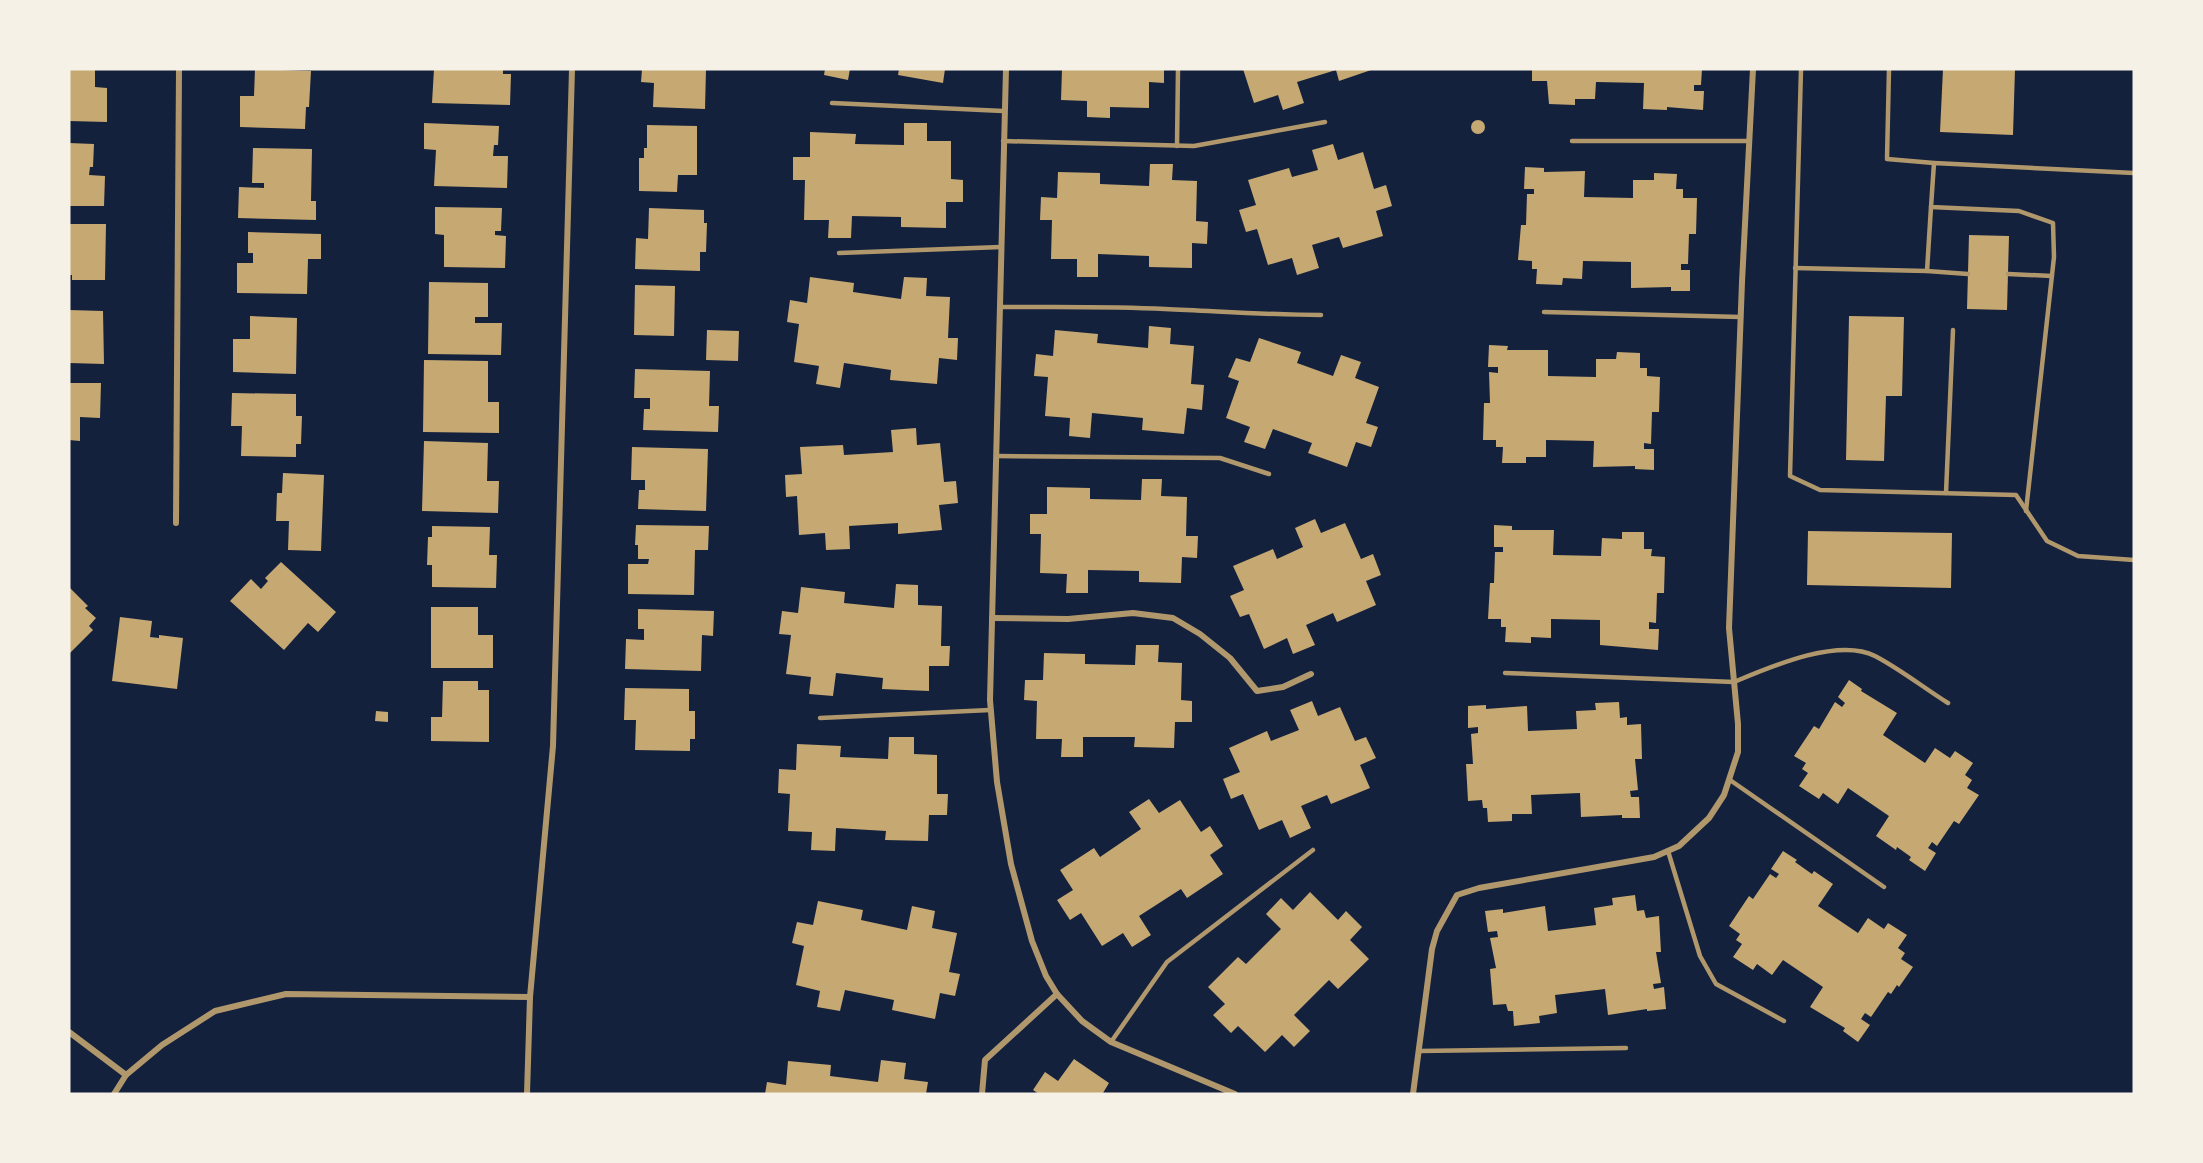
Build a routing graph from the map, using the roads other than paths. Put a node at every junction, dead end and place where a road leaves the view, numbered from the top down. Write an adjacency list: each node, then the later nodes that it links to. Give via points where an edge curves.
1 (178, 69): 34 (street)
2 (572, 69): 48 (street, via 553,746)
3 (1006, 69): 9 (street)
4 (1178, 69): 14 (lane)
5 (1754, 69): 13 (street)
6 (1801, 69): 20 (lane)
7 (1889, 69): 15 (lane, via 1887,159)
8 (832, 103): 9 (lane)
9 (1003, 111): 11 (street)
10 (1325, 122): 14 (lane)
11 (1003, 141): 14 (lane); 18 (street)
12 (1572, 141): 13 (lane)
13 (1749, 141): 28 (street)
14 (1177, 146)
15 (1934, 163): 16 (lane); 17 (lane)
16 (2134, 173)
17 (1931, 207): 21 (lane); 24 (lane, via 2019,211 2053,222)
18 (1001, 247): 19 (lane); 25 (street)
19 (839, 253)
20 (1795, 268): 21 (lane); 32 (lane, via 1790,476 1820,490)
21 (1927, 271): 22 (lane)
22 (1968, 274)
23 (2008, 274): 24 (lane)
24 (2052, 276): 33 (lane)
25 (1000, 307): 27 (lane); 30 (street)
26 (1544, 312): 28 (lane)
27 (1321, 315)
28 (1741, 317): 39 (street, via 1729,628)
29 (1953, 330): 32 (lane)
30 (996, 456): 31 (lane, via 1220,458); 36 (street)
31 (1269, 474)
32 (1946, 493): 33 (lane, via 2016,495)
33 (2026, 511): 35 (lane, via 2047,541 2078,556)
34 (176, 523)
35 (2134, 560)
36 (992, 618): 38 (street, via 1068,620 1132,613 1173,618 1230,658 1257,691 1283,687); 41 (street)
37 (1505, 673): 39 (lane)
38 (1311, 674)
39 (1734, 682): 40 (lane, via 1809,655 1848,650 1873,655); 43 (street, via 1738,752)
40 (1948, 704)
41 (990, 710): 42 (lane); 47 (street, via 1011,864 1032,941)
42 (820, 718)
43 (1730, 780): 45 (street, via 1709,818 1679,846); 46 (lane)
44 (1313, 850): 51 (lane, via 1167,962)
45 (1668, 851): 49 (lane, via 1700,956 1716,984); 53 (street, via 1654,857 1456,895 1432,949)
46 (1884, 887)
47 (1057, 993): 51 (street, via 1082,1021); 57 (street, via 985,1060)
48 (530, 997): 54 (street, via 286,994 215,1011 162,1045); 56 (street)
49 (1784, 1021)
50 (69, 1032): 54 (street)
51 (1111, 1042): 58 (street)
52 (1626, 1048): 53 (lane)
53 (1419, 1051): 59 (street)
54 (126, 1075): 55 (street)
55 (114, 1094)
56 (527, 1094)
57 (982, 1094)
58 (1235, 1094)
59 (1413, 1094)

